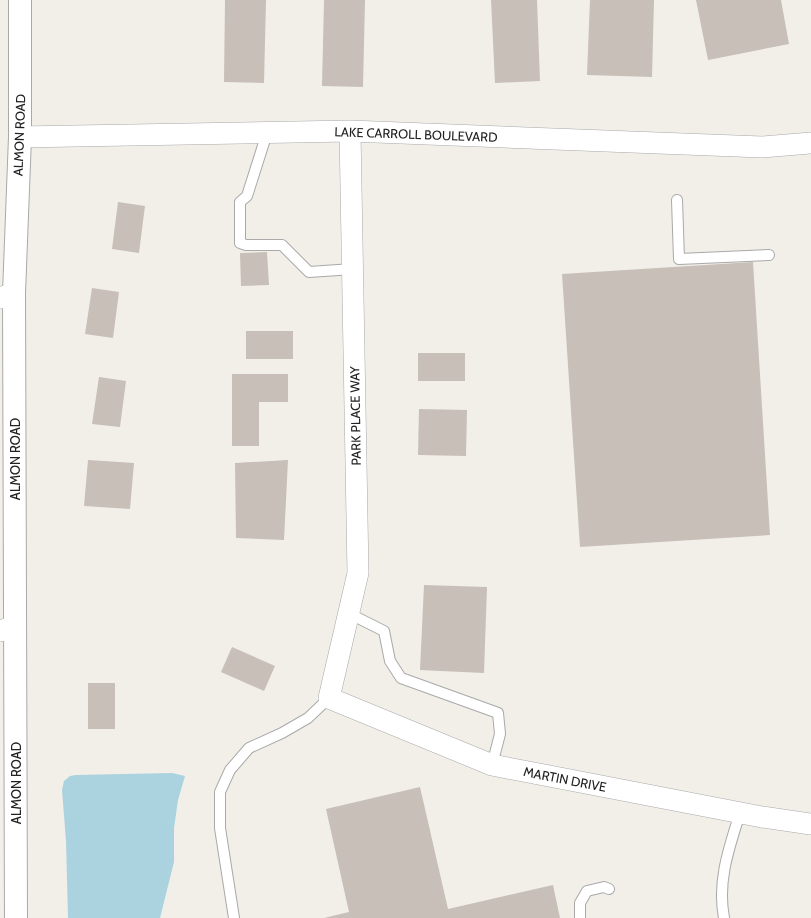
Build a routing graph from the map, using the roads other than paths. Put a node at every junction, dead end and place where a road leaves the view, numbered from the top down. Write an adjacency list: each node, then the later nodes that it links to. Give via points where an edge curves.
1 (20, 0): 4 (street, ALMON ROAD)
2 (350, 131): 3 (street, LAKE CARROLL BOULEVARD); 5 (street, LAKE CARROLL BOULEVARD, via 762,147); 8 (street, PARK PLACE WAY)
3 (267, 133): 4 (street, LAKE CARROLL BOULEVARD); 8 (lane, via 247,196 240,202 240,243 282,245 309,272)
4 (20, 137): 9 (street, ALMON ROAD)
5 (811, 143)
6 (677, 200): 7 (lane, via 679,259)
7 (769, 255)
8 (353, 269): 10 (street, PARK PLACE WAY, via 358,573)
9 (7, 295): 11 (street, ALMON ROAD)
10 (348, 613): 12 (street, PARK PLACE WAY); 13 (lane, via 384,631 390,662 401,678 498,713 500,734)
11 (8, 628): 17 (street, ALMON ROAD)
12 (329, 698): 13 (street, MARTIN DRIVE); 18 (lane, via 308,718 249,748 230,770 220,792 220,828)
13 (492, 765): 14 (street, MARTIN DRIVE)
14 (740, 813): 15 (street, MARTIN DRIVE); 20 (lane, via 726,856 721,883)
15 (811, 824)
16 (609, 889): 19 (lane, via 604,887 587,891 580,903)
17 (16, 918)
18 (234, 918)
19 (580, 918)
20 (724, 918)

